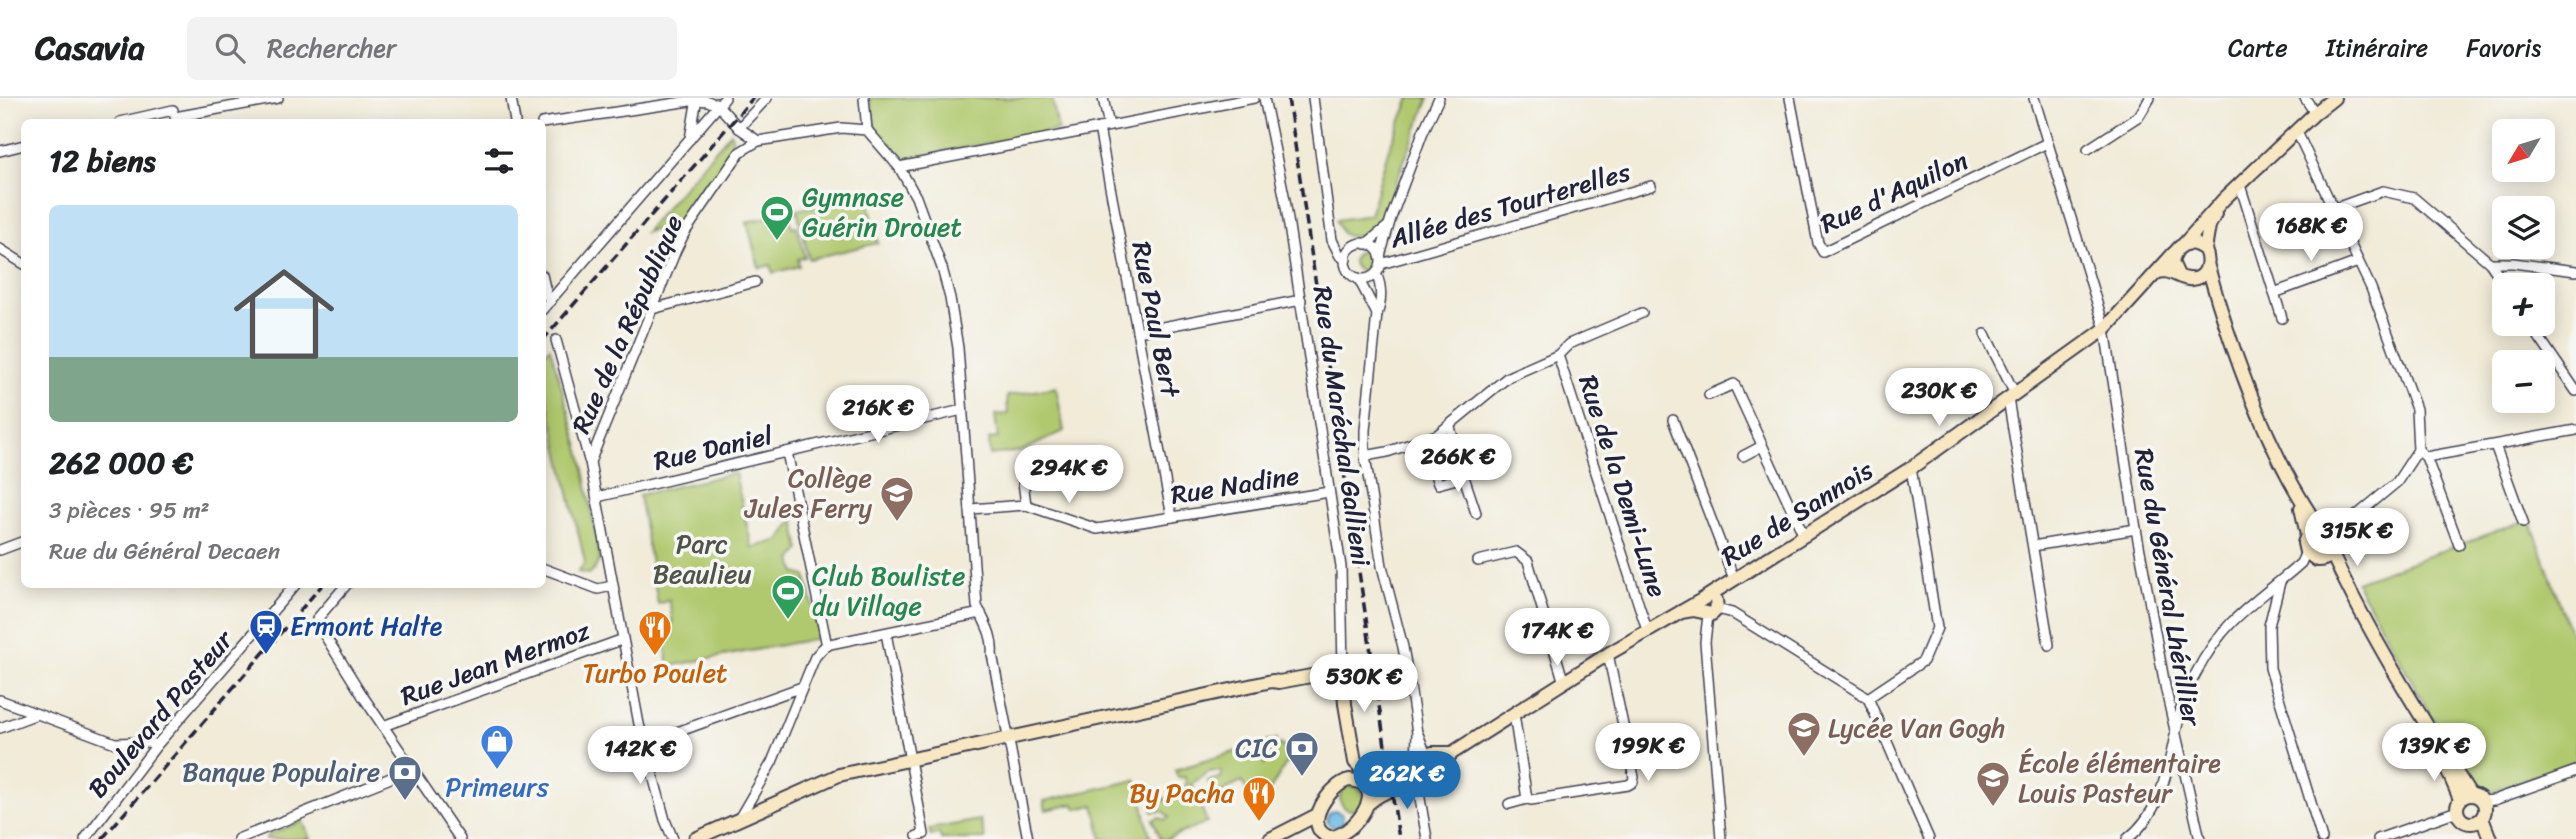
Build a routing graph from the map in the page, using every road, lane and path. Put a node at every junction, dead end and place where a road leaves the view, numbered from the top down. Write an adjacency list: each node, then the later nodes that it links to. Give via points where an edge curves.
1 (170, 98): 20 (street)
2 (278, 98): 20 (street)
3 (510, 98): 22 (street)
4 (725, 98): 18 (street)
5 (767, 98): 25 (street)
6 (864, 98): 26 (street)
7 (1103, 98): 24 (street, Rue Paul Bert)
8 (1254, 98): 24 (street)
9 (1265, 98): 62 (street, Rue du Maréchal Gallieni)
10 (1313, 98): 46 (street, via 1332,240)
11 (1439, 98): 40 (street)
12 (1790, 98): 30 (street, Rue d'Aquilon, via 1823,252)
13 (2034, 98): 30 (street, Rue du Général Lhérillier)
14 (2305, 98): 19 (street)
15 (2334, 98): 19 (street)
16 (697, 99): 18 (street); 23 (street); 28 (street)
17 (2147, 101): 33 (street, via 2139,116)
18 (716, 102): 25 (street); 28 (street)
19 (2315, 113): 27 (street)
20 (175, 116): 21 (street)
21 (148, 119)
22 (514, 119)
23 (546, 122)
24 (1104, 127): 35 (street); 71 (street, Rue Paul Bert)
25 (739, 128): 29 (street); 32 (street)
26 (867, 130): 29 (street, via 841,128); 35 (street)
27 (2296, 130): 36 (street); 39 (street)
28 (690, 140): 63 (street)
29 (758, 141): 32 (street)
30 (2047, 143): 70 (street, Rue du Général Lhérillier)
31 (21, 146): 34 (street)
32 (744, 149): 66 (street, Rue de la République, via 685,232)
33 (2088, 149)
34 (0, 151)
35 (899, 167): 79 (street, via 916,197 943,268 958,348)
36 (2240, 185): 38 (street); 61 (street)
37 (1651, 186): 47 (street, Allée des Tourterelles)
38 (2224, 199): 42 (street); 43 (street, via 2209,226)
39 (2333, 209): 49 (street); 50 (street, via 2383,191 2414,198)
40 (1387, 227): 41 (street); 47 (street)
41 (1366, 244): 46 (street, via 1350,249); 47 (street, via 1375,248)
42 (2184, 244): 43 (street); 45 (street)
43 (2205, 250): 51 (street)
44 (2, 252): 48 (street)
45 (2174, 253): 53 (street, Rue de Sannois); 54 (street)
46 (1346, 259): 57 (street, via 1349,271)
47 (1381, 260): 56 (street)
48 (21, 262)
49 (2358, 262): 61 (street); 86 (street, via 2416,408)
50 (2490, 263): 52 (street); 55 (street)
51 (2208, 267): 58 (street); 65 (street)
52 (2576, 271)
53 (2156, 273): 54 (street); 70 (street, Rue de Sannois)
54 (2177, 273): 58 (street)
55 (2497, 273)
56 (1376, 274): 57 (street); 68 (street, via 1381,304)
57 (1358, 278): 68 (street)
58 (2193, 279): 65 (street)
59 (755, 282): 66 (street)
60 (546, 292): 63 (street)
61 (2274, 293): 69 (street)
62 (1301, 300): 71 (street); 95 (street, Rue du Maréchal Gallieni)
63 (551, 301): 64 (street)
64 (546, 306)
65 (2219, 307): 97 (street, via 2266,430)
66 (652, 309): 91 (street, Rue de la République)
67 (1642, 313): 75 (street, via 1569,344)
68 (1377, 314): 88 (street)
69 (2281, 318)
70 (2105, 329): 78 (street, Rue de Sannois); 103 (street, Rue du Général Lhérillier)
71 (1137, 332): 101 (street, Rue Paul Bert)
72 (1985, 334): 78 (street)
73 (2538, 336): 76 (street)
74 (556, 340): 91 (street)
75 (1558, 355): 81 (street, via 1508,377); 122 (street, Rue de la Demi-Lune)
76 (2576, 391)
77 (1709, 395): 85 (street, via 1734,384)
78 (2012, 397): 93 (street, Rue de Sannois); 110 (street)
79 (962, 410): 87 (street, Rue Daniel); 99 (street)
80 (1673, 419): 115 (street)
81 (1450, 427): 83 (street); 94 (street)
82 (2576, 430): 84 (street)
83 (1425, 440): 88 (street); 94 (street, via 1438,484)
84 (2495, 445): 90 (street); 102 (street)
85 (1762, 446): 89 (street); 107 (street)
86 (2418, 450): 90 (street); 106 (street, via 2397,482)
87 (787, 452): 96 (street, Rue Daniel); 126 (street)
88 (1365, 456): 138 (street, via 1380,554)
89 (1742, 456)
90 (2426, 457): 109 (street)
91 (590, 462): 96 (street, Rue de la République)
92 (1021, 466): 98 (street)
93 (1911, 468): 107 (street, Rue de Sannois); 131 (street, via 1937,628 1923,661)
94 (1464, 477): 100 (street)
95 (1329, 492): 101 (street, Rue Nadine); 128 (street, Rue du Maréchal Gallieni, via 1341,567)
96 (597, 497): 117 (street, Rue de la République)
97 (2300, 500): 104 (street); 105 (street)
98 (1026, 505): 99 (street, Rue Nadine); 101 (street, Rue Nadine, via 1091,528)
99 (970, 509): 121 (street)
100 (1476, 513)
101 (1172, 517)
102 (2523, 522)
103 (2136, 529): 110 (street); 137 (street, Rue du Général Lhérillier)
104 (2320, 529): 105 (street); 106 (street)
105 (2307, 535): 112 (street, via 2304,543)
106 (2333, 535): 112 (street, via 2336,545)
107 (1804, 536): 115 (street, Rue de Sannois)
108 (21, 542): 111 (street)
109 (2459, 545)
110 (2033, 546): 125 (street)
111 (0, 550)
112 (2315, 558): 116 (street); 154 (street, via 2352,596 2444,755)
113 (1478, 561): 129 (street, via 1516,552 1528,561)
114 (546, 570): 117 (street, via 597,589)
115 (1730, 582): 120 (street, Rue de Sannois)
116 (2280, 582): 137 (street, via 2232,622 2211,649 2194,677); 177 (street, via 2269,626 2270,668)
117 (612, 586): 124 (street, Rue de la République)
118 (293, 588): 141 (street, Boulevard Pasteur)
119 (344, 588): 135 (street, via 317,619)
120 (1708, 606): 122 (street, via 1679,612); 131 (street, via 1732,613); 173 (street, via 1705,642)
121 (981, 613): 123 (street); 139 (street, via 993,646)
122 (1647, 630): 127 (street)
123 (887, 633): 126 (street); 144 (street)
124 (621, 640): 135 (street, Rue Jean Mermoz); 140 (street, Rue de la République)
125 (2049, 645)
126 (827, 646): 130 (street, via 815,657)
127 (1608, 654): 129 (street); 152 (street, via 1633,782)
128 (1343, 670): 139 (street, via 1128,710); 145 (street, Rue du Maréchal Gallieni)
129 (1564, 683): 134 (street)
130 (802, 687): 140 (street); 160 (street, via 772,762)
131 (1868, 698): 174 (street)
132 (0, 700): 133 (street)
133 (37, 714): 136 (street); 141 (street, via 115,743)
134 (1514, 714): 142 (street); 152 (street)
135 (383, 726): 147 (street)
136 (0, 728)
137 (2176, 731): 175 (street, Rue du Général Lhérillier, via 2159,800 2141,828); 176 (street)
138 (1418, 733): 143 (street); 146 (street)
139 (1010, 739): 144 (street); 170 (street)
140 (644, 744): 158 (street, Rue de la République)
141 (156, 746): 165 (street, Boulevard Pasteur)
142 (1452, 753): 143 (street); 149 (street)
143 (1427, 755): 146 (street); 149 (street, via 1428,766)
144 (912, 761): 160 (street, via 839,775); 161 (street, via 925,834)
145 (1355, 762): 150 (street); 151 (street, Rue du Maréchal Gallieni)
146 (1416, 764): 151 (street, via 1406,776)
147 (413, 769): 166 (street); 167 (street)
148 (2576, 771): 153 (street)
149 (1420, 779): 155 (street); 172 (street)
150 (1343, 782): 151 (street, via 1353,779); 157 (street)
151 (1366, 787): 155 (street)
152 (1527, 799): 156 (street)
153 (2483, 801): 154 (street, via 2477,796); 159 (street, via 2485,811)
154 (2462, 802): 159 (street, via 2462,820); 164 (street)
155 (1370, 803): 162 (street)
156 (1509, 804)
157 (1317, 815): 162 (street, via 1322,832); 171 (street)
158 (665, 820): 168 (street, Rue de la République); 169 (street, Rue de la République)
159 (2477, 820): 178 (street); 179 (street)
160 (737, 821): 163 (street)
161 (917, 835)
162 (1344, 837)
163 (699, 838)
164 (2384, 838)
165 (85, 839)
166 (238, 839)
167 (460, 839)
168 (664, 839)
169 (673, 839)
170 (1028, 839)
171 (1270, 839)
172 (1427, 839)
173 (1721, 839)
174 (1929, 839)
175 (2127, 839)
176 (2200, 839)
177 (2322, 839)
178 (2484, 839)
179 (2490, 839)

